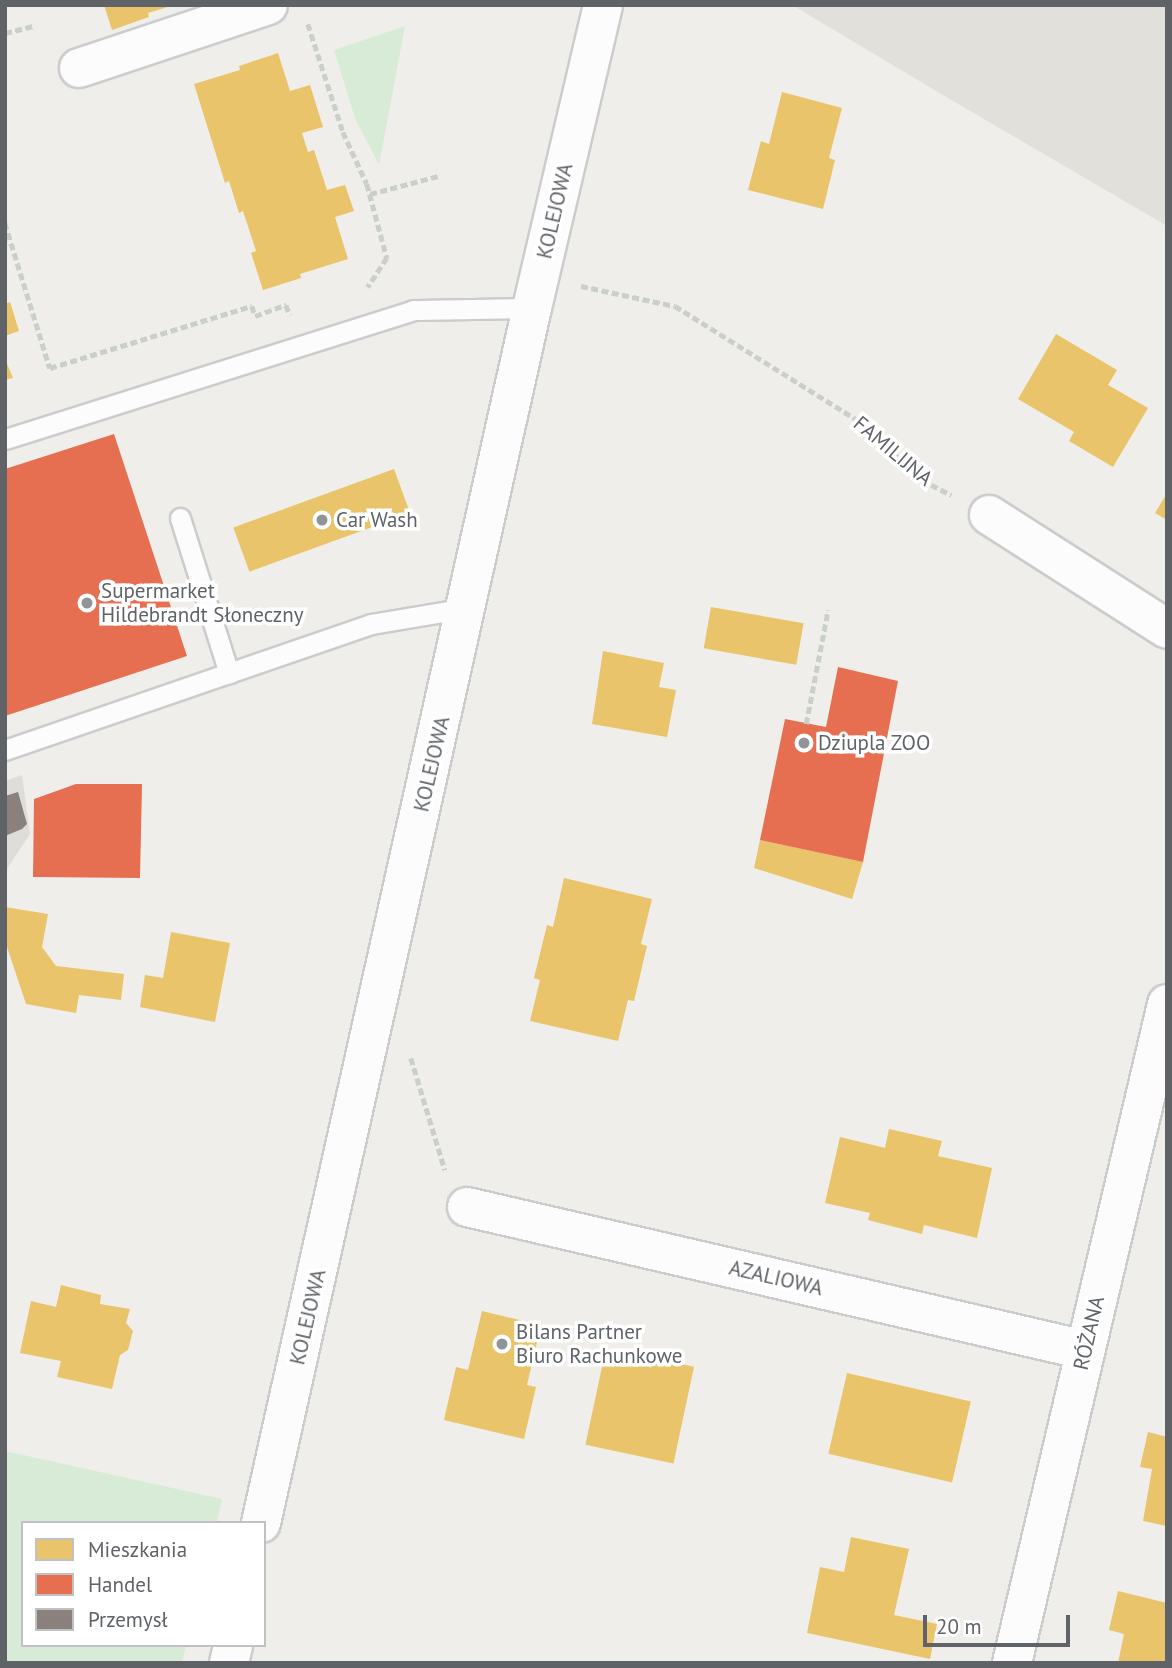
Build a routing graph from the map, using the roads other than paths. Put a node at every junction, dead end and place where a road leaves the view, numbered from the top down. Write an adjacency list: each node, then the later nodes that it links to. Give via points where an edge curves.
1 (268, 5): 3 (street)
2 (603, 5): 4 (street, KOLEJOWA)
3 (79, 68)
4 (532, 308): 5 (lane, via 413,310); 8 (street, KOLEJOWA)
5 (5, 439)
6 (989, 515): 9 (street)
7 (180, 518): 10 (lane)
8 (467, 608): 10 (lane, via 371,624); 15 (street, KOLEJOWA)
9 (1167, 629)
10 (229, 673): 11 (lane)
11 (5, 750)
12 (1167, 1004): 14 (street, RÓŻANA)
13 (467, 1207): 14 (street, AZALIOWA)
14 (1084, 1350): 16 (street, RÓŻANA)
15 (261, 1521)
16 (1012, 1663)

